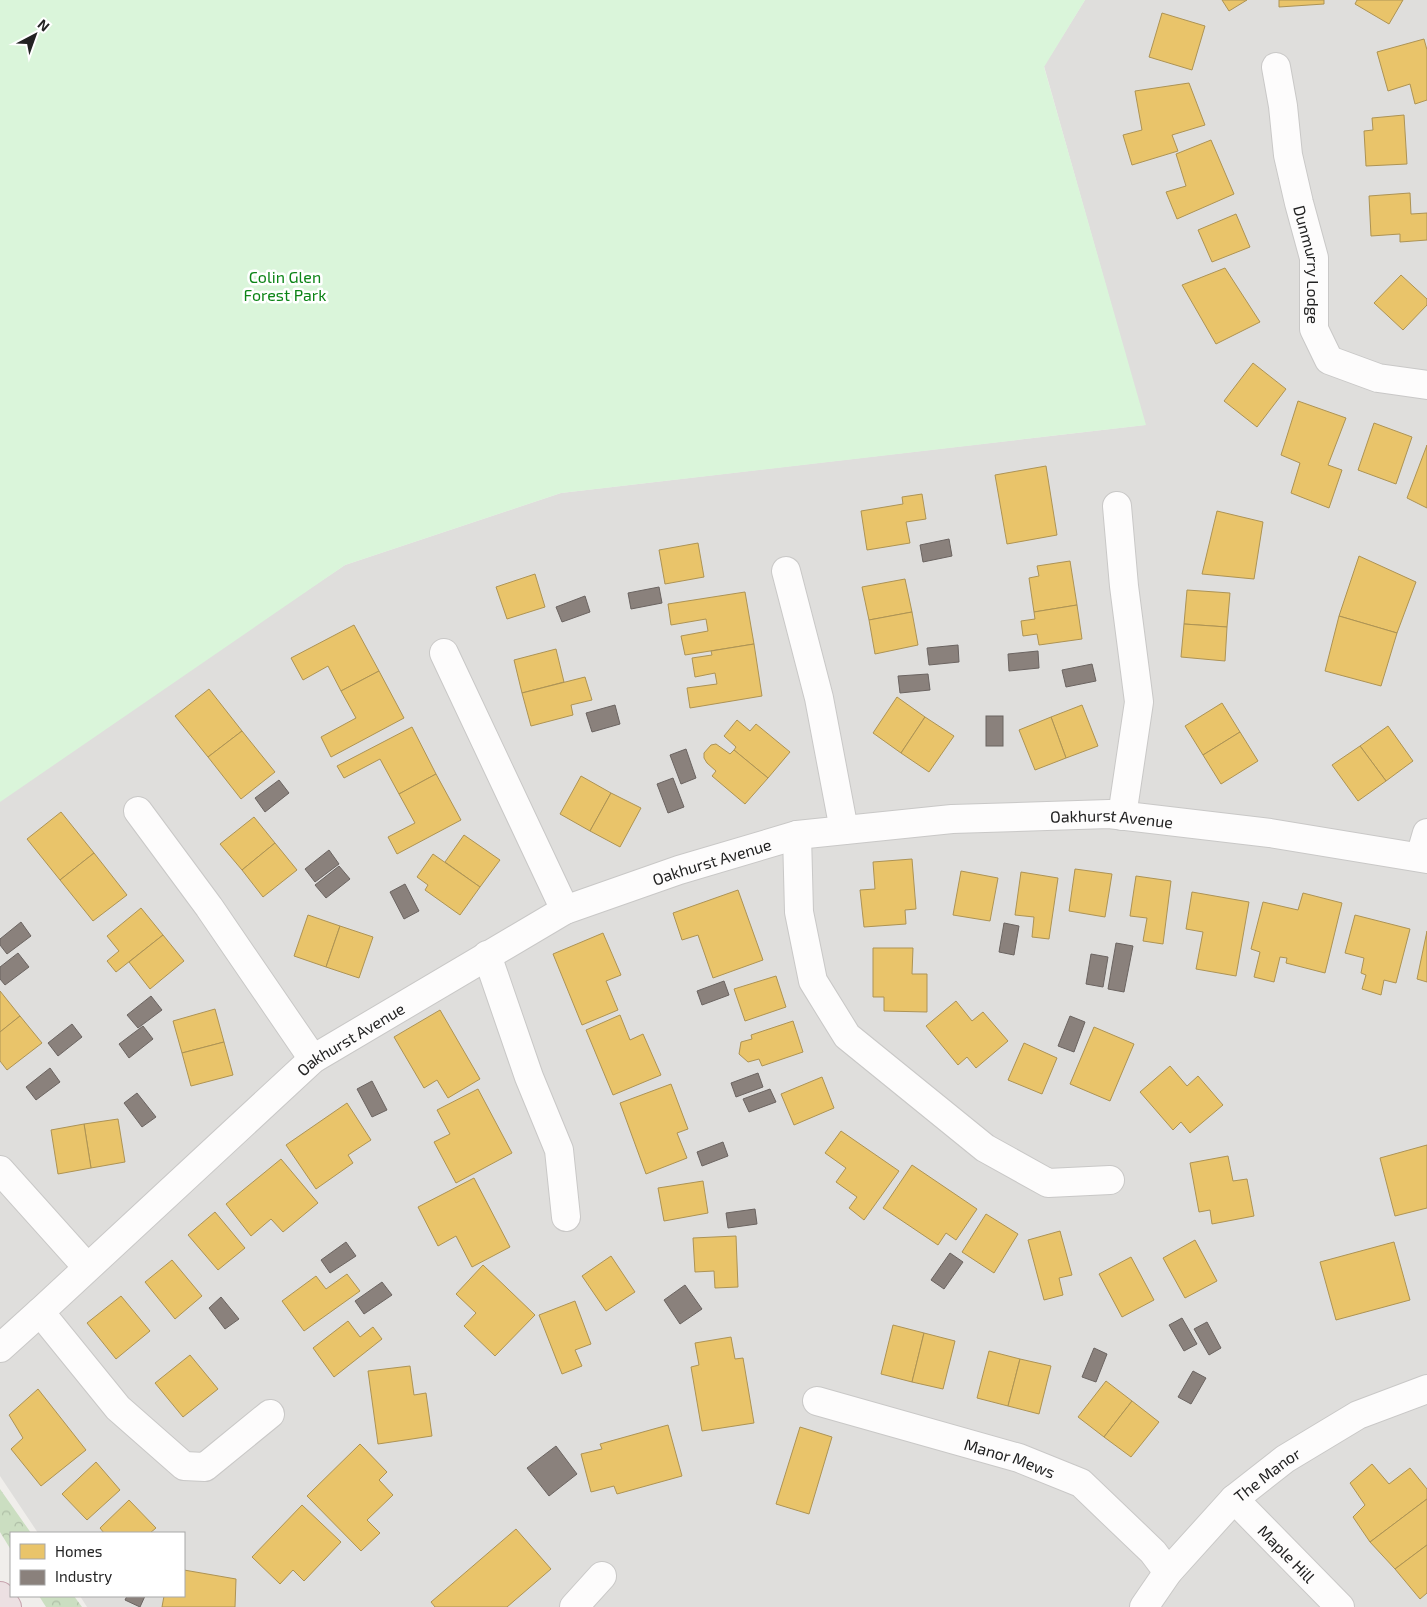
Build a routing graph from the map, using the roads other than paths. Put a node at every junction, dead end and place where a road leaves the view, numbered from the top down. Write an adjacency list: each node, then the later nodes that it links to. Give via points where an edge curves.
1 (1276, 67): 2 (street, Dunmurry Lodge, via 1284,106 1288,155 1314,258 1314,329 1329,360 1378,378)
2 (1427, 384)
3 (1118, 506): 7 (street, via 1124,586 1139,702)
4 (786, 571): 8 (street, via 821,708)
5 (444, 653): 11 (street)
6 (138, 811): 13 (street, via 209,907)
7 (1122, 816): 8 (street, Oakhurst Avenue, via 952,819); 10 (street, Oakhurst Avenue)
8 (844, 830): 9 (street, Oakhurst Avenue)
9 (797, 835): 11 (street, Oakhurst Avenue, via 679,870); 15 (street, via 799,912 813,982 847,1036 985,1148 1048,1183)
10 (1425, 850)
11 (565, 910): 12 (street, Oakhurst Avenue)
12 (487, 955): 13 (street, Oakhurst Avenue); 16 (street, via 529,1077 559,1150)
13 (312, 1059): 17 (street, Oakhurst Avenue)
14 (0, 1170): 17 (street)
15 (1110, 1180)
16 (566, 1217)
17 (87, 1267): 18 (street, Oakhurst Avenue)
18 (40, 1312): 19 (street, Oakhurst Avenue); 22 (street, via 118,1408 184,1466 205,1467)
19 (0, 1348)
20 (1427, 1389): 23 (street, The Manor, via 1358,1415 1285,1459)
21 (817, 1401): 24 (street, Manor Mews, via 1018,1458 1081,1483 1153,1552)
22 (270, 1414)
23 (1234, 1499): 24 (street, The Manor); 30 (street, Maple Hill)
24 (1168, 1572): 29 (street, The Manor)
25 (602, 1576): 28 (street)
26 (0, 1596): 27 (highway)
27 (7, 1607)
28 (574, 1607)
29 (1144, 1607)
30 (1340, 1607)

